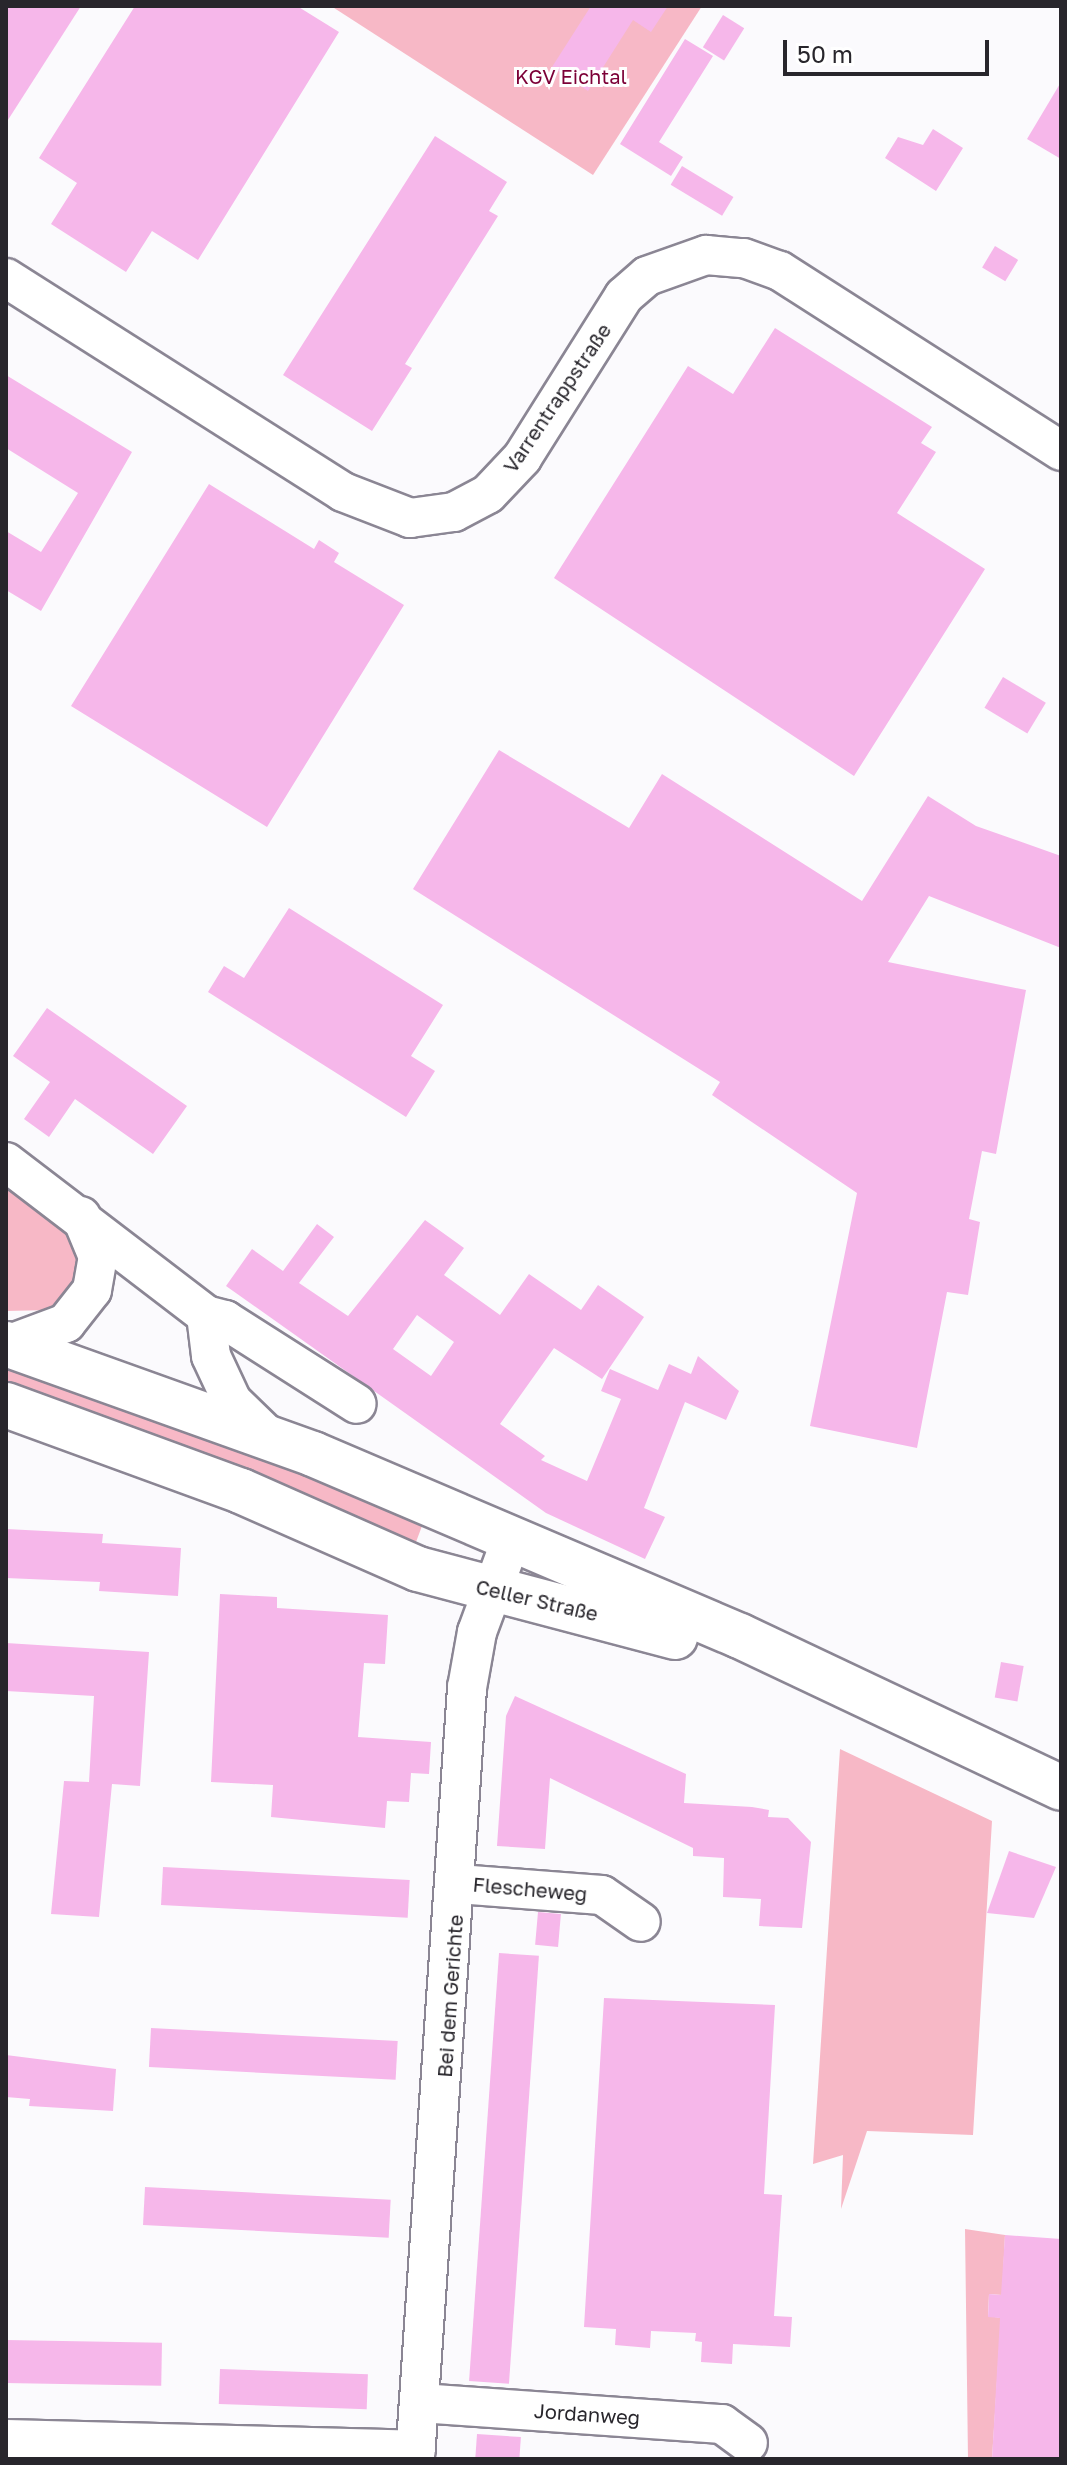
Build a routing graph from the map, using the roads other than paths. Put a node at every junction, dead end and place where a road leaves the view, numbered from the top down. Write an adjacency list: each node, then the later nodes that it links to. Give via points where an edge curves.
1 (6, 278): 2 (street, Varrentrappstraße, via 343,492 410,518 454,512 488,494 522,458 624,296 647,276 706,255 744,258 780,271)
2 (1061, 451)
3 (6, 1162): 4 (street)
4 (81, 1216): 5 (street); 6 (street, Celler Straße, via 98,1257 92,1290 66,1323)
5 (206, 1315): 7 (street, via 225,1320); 9 (street, Celler Straße, via 211,1356 232,1401)
6 (7, 1344): 9 (main road, Celler Straße)
7 (357, 1404)
8 (6, 1405): 11 (main road, Celler Straße, via 241,1491 418,1569)
9 (268, 1436): 10 (main road, Celler Straße)
10 (511, 1540): 11 (street, Bei dem Gerichte); 12 (main road, Celler Straße, via 740,1636)
11 (490, 1591): 13 (main road, Celler Straße, via 608,1616 684,1641); 14 (street, Bei dem Gerichte, via 467,1688)
12 (1061, 1788)
13 (1061, 1814)
14 (458, 1884): 15 (street, Flescheweg, via 602,1895); 16 (street, Bei dem Gerichte)
15 (641, 1922)
16 (420, 2403): 18 (street, Jordanweg, via 722,2424); 19 (street, Bei dem Gerichte)
17 (6, 2439): 19 (street)
18 (748, 2443)
19 (415, 2455)

